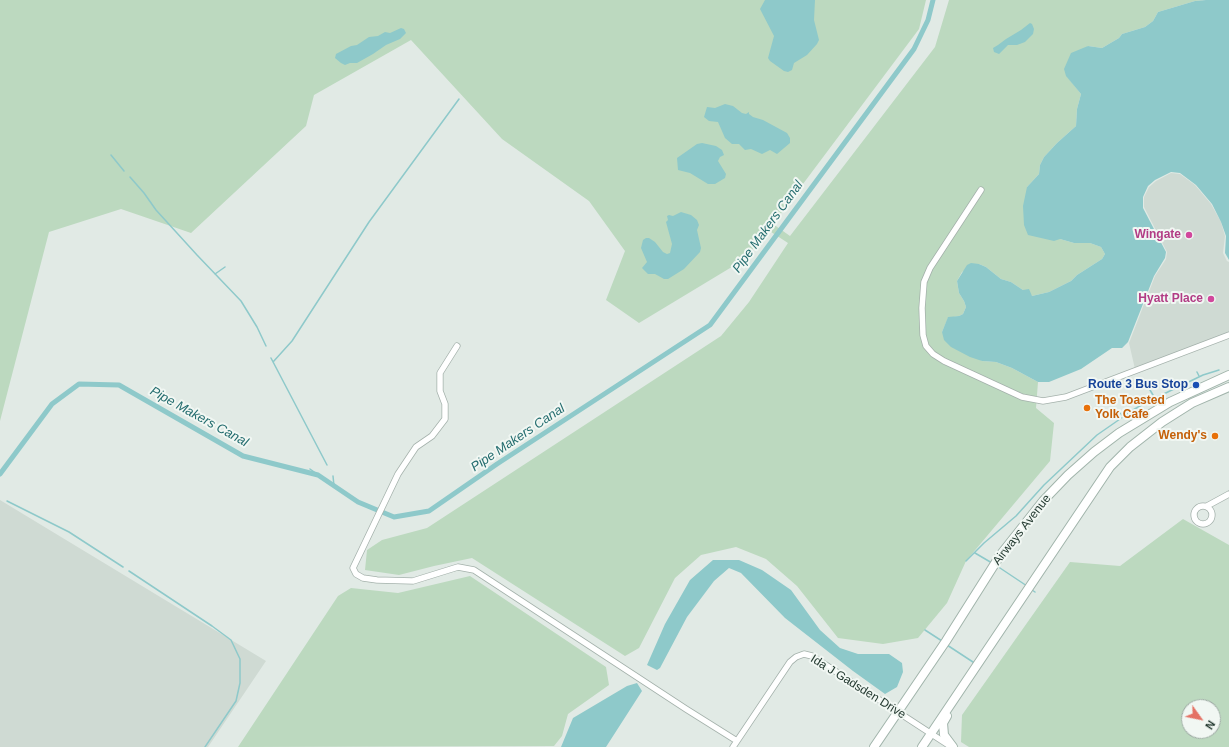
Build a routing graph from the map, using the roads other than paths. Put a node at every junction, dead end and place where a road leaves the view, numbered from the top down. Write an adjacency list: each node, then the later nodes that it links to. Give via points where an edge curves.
1 (982, 190): 2 (street, via 930,268 924,282 923,335 932,354 1022,397 1043,401 1066,397)
2 (1229, 335)
3 (457, 346): 13 (street, via 440,373 445,419 432,436 416,447 398,474 354,568 356,574 377,580 413,581 458,567 474,570)
4 (1229, 369): 6 (main road)
5 (1229, 375): 6 (main road, Airways Avenue)
6 (1218, 380): 11 (main road, Airways Avenue, via 1170,402 1119,433 1068,475 1043,501 994,565)
7 (1229, 387): 10 (main road, via 1175,413 1150,430 1110,467)
8 (1229, 494): 9 (street)
9 (1207, 506)
10 (961, 688): 12 (main road); 17 (main road, via 943,723 944,735)
11 (898, 712): 12 (street, Ida J Gadsden Drive); 13 (street, Ida J Gadsden Drive, via 812,656 804,654 790,662); 15 (main road, Airways Avenue)
12 (931, 734): 16 (main road); 17 (street, Ida J Gadsden Drive)
13 (737, 741): 14 (street, Ida J Gadsden Drive)
14 (734, 747)
15 (874, 747)
16 (922, 747)
17 (952, 747)

